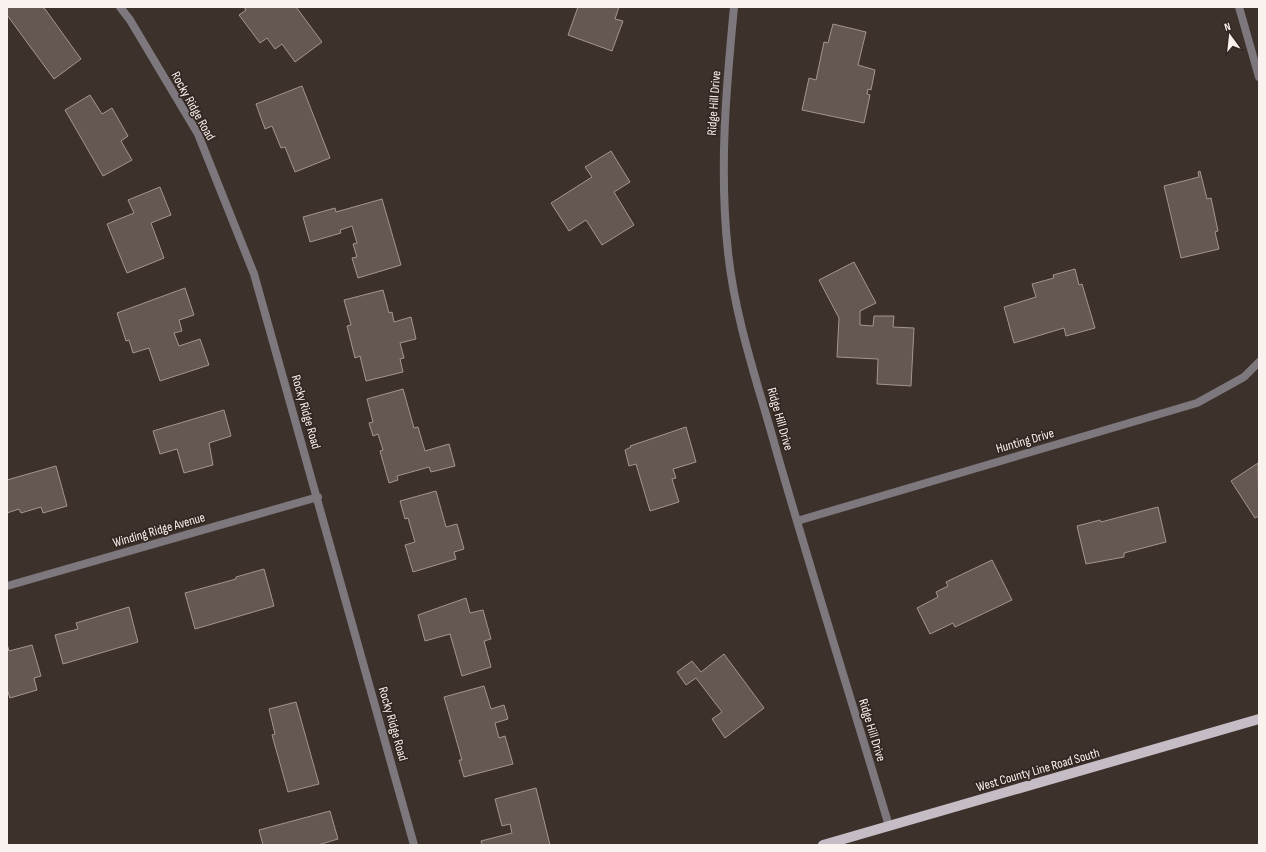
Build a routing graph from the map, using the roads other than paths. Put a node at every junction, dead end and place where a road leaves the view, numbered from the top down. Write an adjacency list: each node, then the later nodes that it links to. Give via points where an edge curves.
1 (120, 7): 6 (street, Rocky Ridge Road, via 200,142 254,274)
2 (734, 7): 7 (street, Ridge Hill Drive, via 724,104 722,169 728,253 738,314)
3 (1239, 7): 4 (street)
4 (1259, 77)
5 (1259, 362): 7 (street, Hunting Drive, via 1244,377 1197,403)
6 (318, 497): 8 (street, Winding Ridge Avenue); 11 (street, Rocky Ridge Road)
7 (797, 521): 10 (street, Ridge Hill Drive)
8 (7, 586)
9 (1259, 719): 10 (main road, West County Line Road South)
10 (889, 826): 12 (main road, West County Line Road South)
11 (414, 845)
12 (823, 845)

